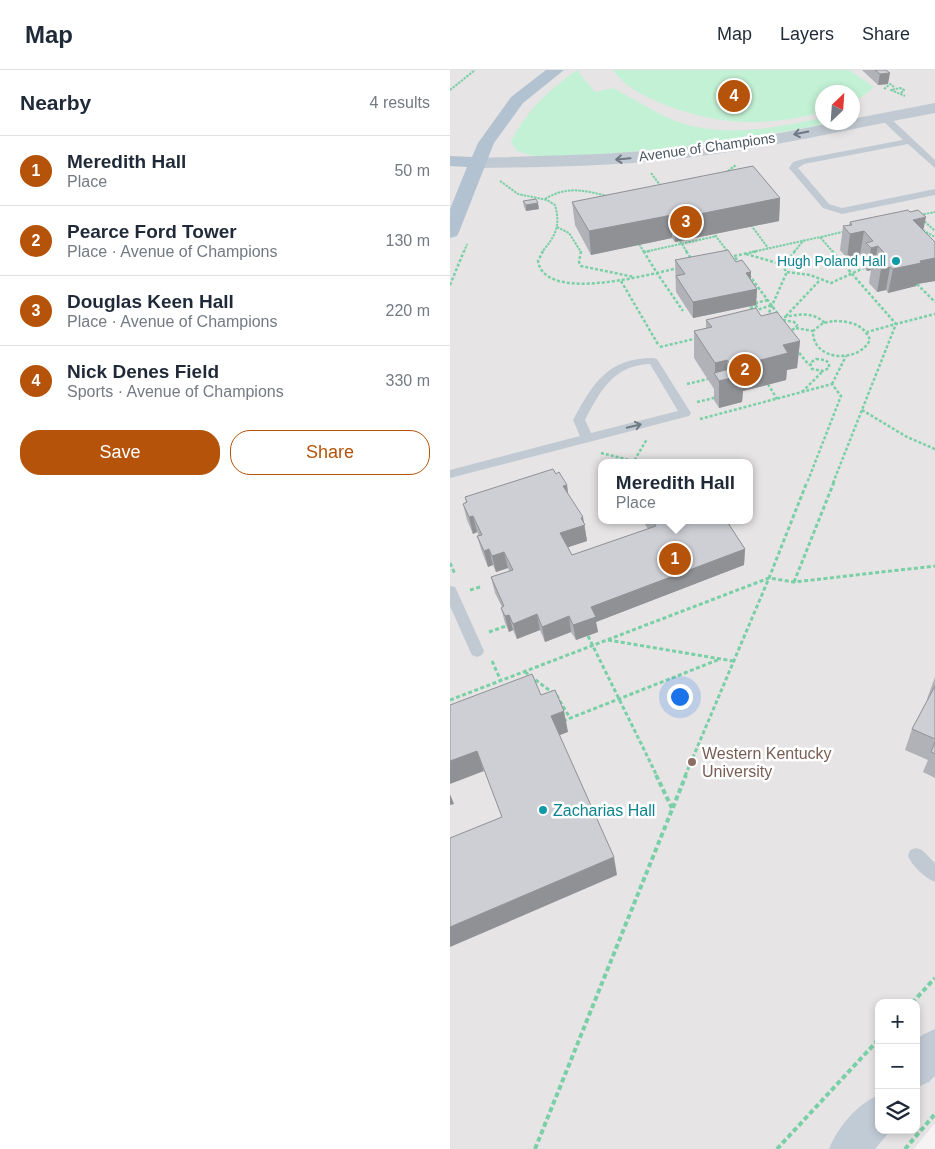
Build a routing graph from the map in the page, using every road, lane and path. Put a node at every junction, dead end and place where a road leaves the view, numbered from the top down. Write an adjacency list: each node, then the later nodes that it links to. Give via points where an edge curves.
1 (475, 70): 7 (path)
2 (556, 70): 12 (main road, via 514,104 486,143)
3 (886, 80): 4 (path)
4 (890, 84): 5 (path); 6 (path)
5 (894, 87)
6 (884, 89)
7 (450, 90)
8 (935, 108): 9 (street, Avenue of Champions)
9 (884, 118): 10 (lane); 12 (street, Avenue of Champions, one-way to 12, via 725,148 674,154 580,161)
10 (909, 141): 13 (lane); 19 (lane, via 803,162 793,168 826,206 842,211)
11 (450, 161): 12 (main road)
12 (477, 162): 28 (main road)
13 (935, 166)
14 (650, 170): 16 (path)
15 (499, 180): 21 (path, via 518,194)
16 (660, 185): 17 (path); 18 (path)
17 (666, 188)
18 (658, 191)
19 (935, 192)
20 (609, 196): 21 (path, via 569,189 553,193)
21 (544, 200): 25 (path, via 555,205)
22 (935, 212): 27 (path, via 919,216)
23 (751, 225): 34 (path)
24 (917, 226): 30 (path)
25 (557, 227): 45 (path, via 569,233 581,251 578,262 581,266); 45 (path, via 539,256 540,268 545,273 564,281 584,283)
26 (847, 231): 29 (path)
27 (935, 231)
28 (450, 232)
29 (820, 237): 31 (path); 44 (path)
30 (935, 237)
31 (804, 240): 34 (path); 39 (path)
32 (680, 243): 35 (path); 37 (path, via 716,235); 38 (path)
33 (639, 244): 35 (path)
34 (768, 248): 36 (path)
35 (644, 252): 43 (path)
36 (745, 253): 37 (path); 39 (path)
37 (734, 256): 48 (path)
38 (696, 264)
39 (784, 265): 42 (path)
40 (686, 266): 43 (path)
41 (864, 268): 44 (path)
42 (787, 272): 46 (path, via 810,275); 50 (path)
43 (657, 273): 45 (path); 52 (path)
44 (853, 275): 46 (path, via 831,283); 62 (path)
45 (640, 277)
46 (820, 280): 56 (path)
47 (917, 284): 49 (path)
48 (768, 300): 50 (path); 51 (path, via 756,303 758,306)
49 (935, 302)
50 (772, 305): 51 (path); 57 (path); 57 (path, via 765,322)
51 (750, 309): 53 (path)
52 (682, 311)
53 (746, 312)
54 (800, 313): 56 (path); 58 (path); 60 (path, via 815,315)
55 (935, 314): 62 (path)
56 (786, 317): 57 (path)
57 (782, 319): 58 (path); 61 (path)
58 (793, 321): 63 (path)
59 (772, 323): 61 (path)
60 (825, 323): 65 (path); 66 (path, via 846,321)
61 (778, 324): 64 (path)
62 (896, 324): 66 (path); 86 (path)
63 (796, 328): 64 (path, via 789,331); 65 (path)
64 (780, 329): 68 (path)
65 (813, 332): 73 (path, via 813,343)
66 (867, 332): 74 (path, via 870,340 867,348)
67 (706, 336): 70 (path)
68 (786, 336)
69 (792, 343): 71 (path)
70 (659, 347)
71 (797, 350): 72 (path); 76 (path)
72 (792, 352)
73 (827, 353): 74 (path); 75 (path)
74 (846, 356): 80 (path)
75 (823, 359): 76 (path, via 813,360); 77 (path, via 829,365)
76 (810, 366): 77 (path)
77 (823, 371): 82 (path)
78 (708, 379): 81 (path)
79 (768, 384): 84 (path)
80 (832, 384): 82 (path); 96 (path, via 841,396)
81 (682, 386)
82 (801, 393): 84 (path)
83 (723, 395): 85 (path)
84 (777, 399): 87 (path)
85 (692, 403)
86 (862, 410): 90 (path); 97 (path)
87 (700, 419)
88 (587, 438): 88 (lane, one-way to 88, via 685,413 653,361 632,362 600,384 579,420); 94 (lane)
89 (648, 438): 93 (path)
90 (935, 449)
91 (597, 452): 92 (path)
92 (624, 459)
93 (637, 459)
94 (450, 474)
95 (935, 566): 97 (path)
96 (769, 578): 97 (path); 102 (path); 106 (path)
97 (794, 582)
98 (450, 591): 104 (lane)
99 (506, 626): 100 (path)
100 (481, 635)
101 (588, 636): 103 (path)
102 (608, 640): 103 (path); 105 (path)
103 (593, 645): 107 (path); 108 (path)
104 (477, 651)
105 (720, 658): 106 (path); 108 (path)
106 (733, 661): 112 (path)
107 (524, 672): 109 (path); 110 (path, via 555,692)
108 (620, 699): 110 (path); 112 (path)
109 (450, 700)
110 (570, 718): 111 (path)
111 (564, 721)
112 (672, 808): 122 (path)
113 (916, 856): 114 (lane)
114 (935, 874)
115 (935, 978): 116 (path)
116 (916, 999)
117 (875, 1043): 123 (path)
118 (935, 1048): 119 (street)
119 (920, 1065)
120 (935, 1114): 125 (path)
121 (875, 1119): 124 (street)
122 (535, 1149)
123 (778, 1149)
124 (849, 1149)
125 (905, 1149)

